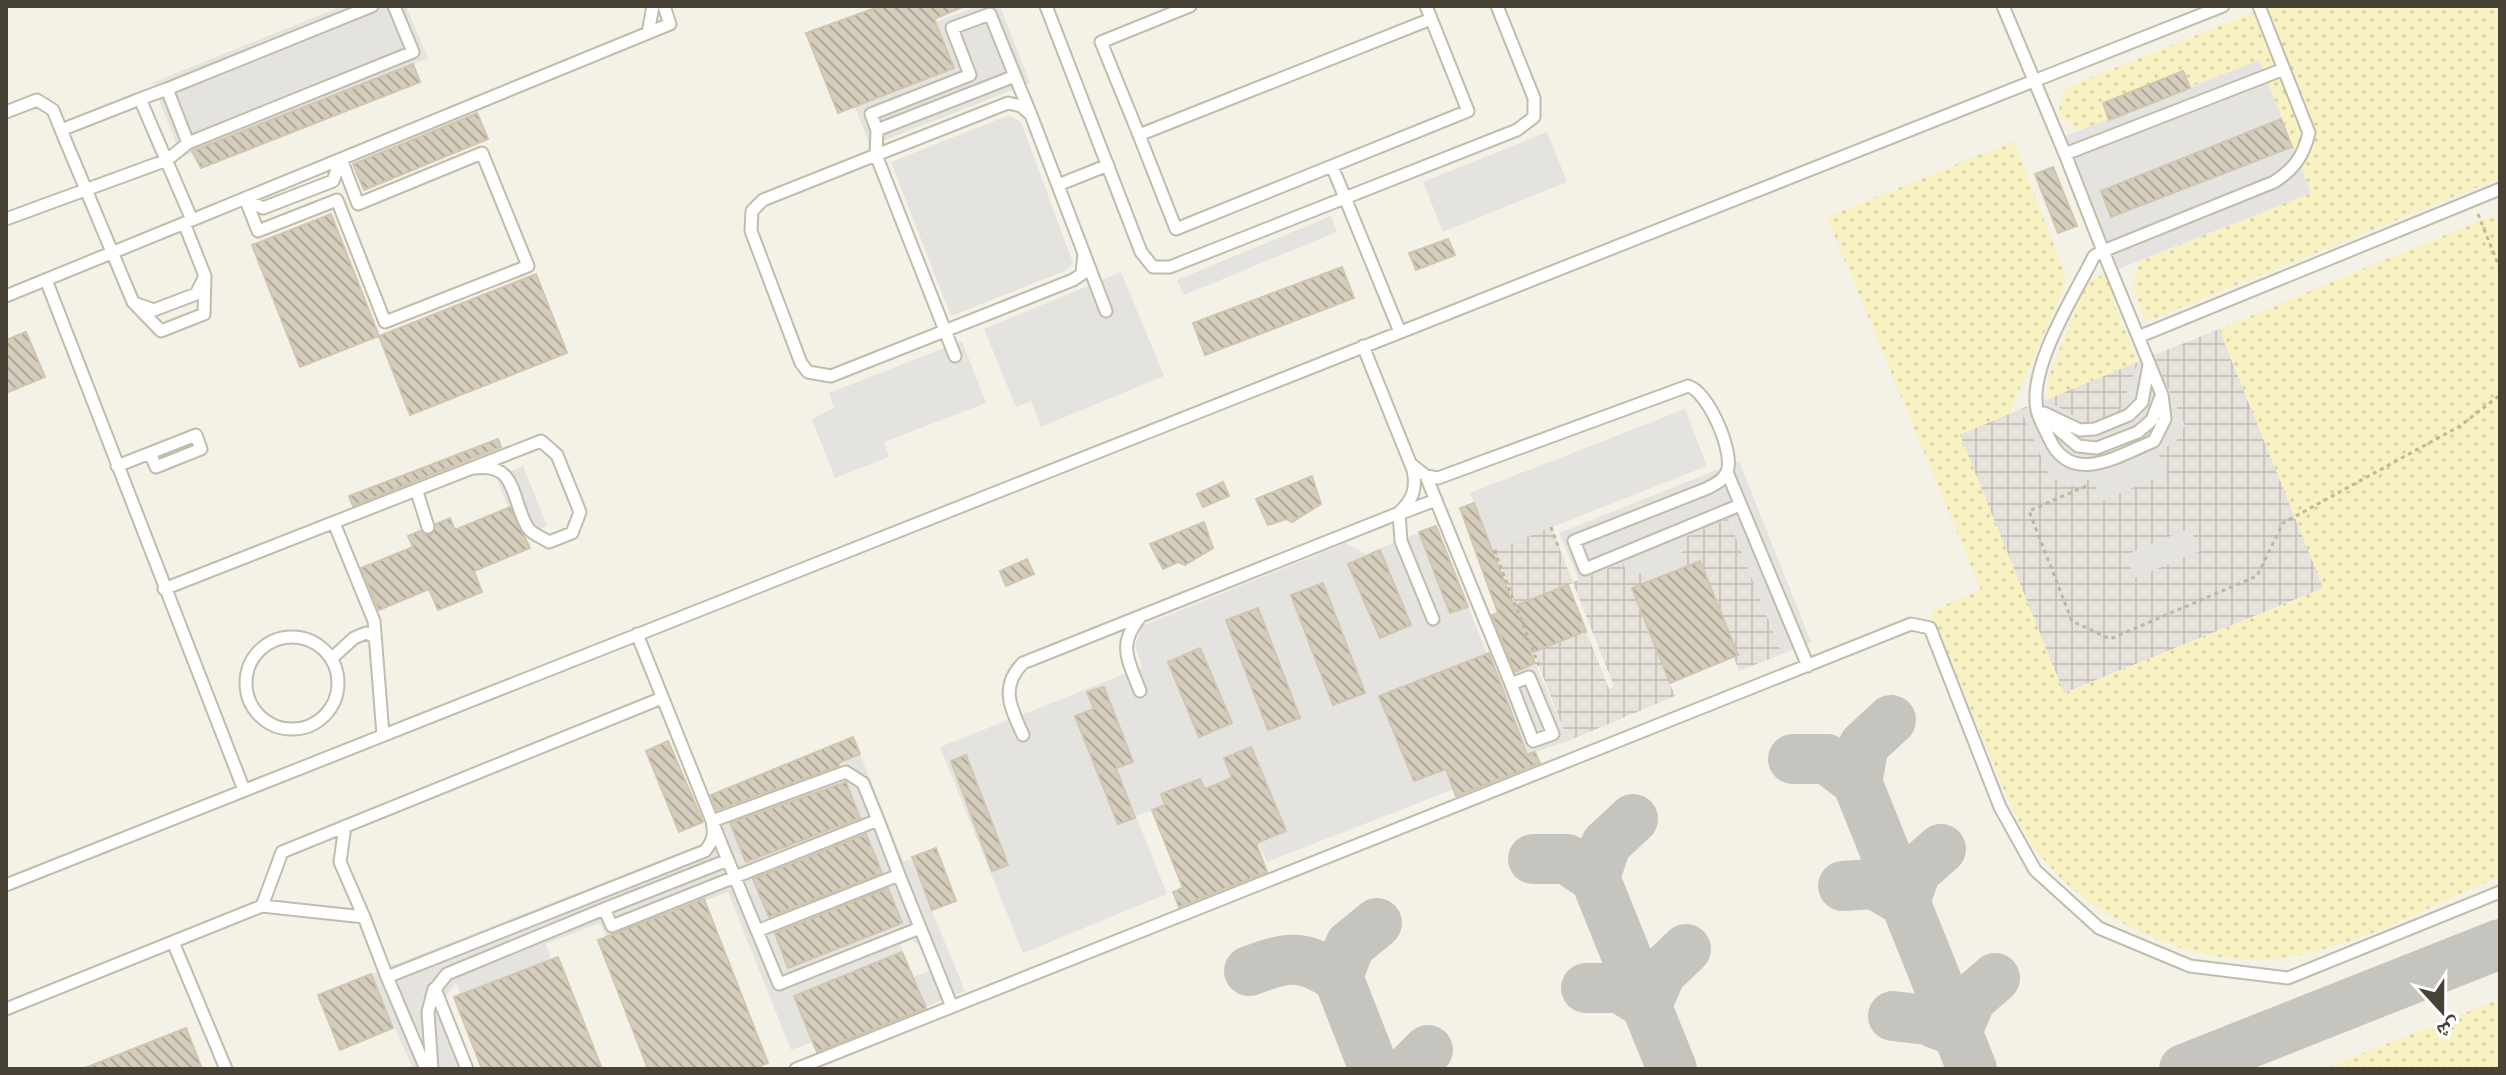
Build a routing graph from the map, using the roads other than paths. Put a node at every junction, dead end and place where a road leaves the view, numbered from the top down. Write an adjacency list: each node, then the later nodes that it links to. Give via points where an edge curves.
1 (372, 6): 17 (lane)
2 (394, 6): 24 (lane, via 413,52)
3 (653, 6): 13 (lane)
4 (664, 6): 13 (lane, via 670,24)
5 (1046, 6): 29 (lane)
6 (1190, 6): 23 (lane, via 1101,42)
7 (1426, 6): 12 (lane)
8 (1497, 6): 35 (lane, via 1534,98 1534,117 1517,130)
9 (2003, 6): 16 (lane)
10 (2223, 6): 16 (lane)
11 (2259, 6): 14 (lane)
12 (1431, 19): 23 (lane); 30 (lane, via 1468,111)
13 (648, 33): 27 (lane)
14 (2284, 69): 25 (lane); 38 (lane, via 2309,133 2294,168 2274,182)
15 (1015, 76): 20 (lane); 22 (lane); 22 (lane, via 990,14 952,28 970,75 871,114)
16 (2034, 81): 25 (lane); 47 (lane)
17 (167, 89): 18 (lane); 24 (lane)
18 (140, 99): 21 (lane); 28 (lane)
19 (6, 112): 21 (lane, via 37,100 53,110)
20 (1031, 115): 26 (lane, via 1008,103); 31 (lane)
21 (61, 130): 32 (lane)
22 (877, 130): 26 (lane)
23 (1139, 135): 30 (lane, via 1176,229)
24 (188, 143): 28 (lane)
25 (2065, 154): 38 (lane)
26 (876, 155): 46 (lane); 46 (lane, via 763,200 752,211 751,231 801,363 808,372 831,376)
27 (341, 159): 34 (lane); 34 (lane, via 333,181 263,208); 34 (lane, via 358,204 482,153 528,266 385,322 337,200 258,231)
28 (167, 160): 32 (lane); 37 (lane)
29 (1108, 165): 31 (lane); 35 (lane, via 1141,252 1153,267 1170,267)
30 (1332, 166): 35 (lane)
31 (1058, 185): 40 (lane)
32 (86, 189): 36 (lane); 39 (lane)
33 (2496, 191): 48 (lane)
34 (245, 198): 37 (lane)
35 (1345, 198): 47 (lane)
36 (6, 219)
37 (188, 222): 39 (lane); 41 (lane)
38 (2103, 251): 48 (lane); 53 (lane, via 2094,256 2047,351 2037,379)
39 (113, 253): 42 (lane); 44 (lane)
40 (1084, 253): 45 (lane); 46 (lane, via 1082,274 1073,280)
41 (205, 276): 44 (lane, via 196,294 154,310); 44 (lane, via 204,314 161,331)
42 (46, 280): 43 (lane); 56 (lane)
43 (6, 296)
44 (133, 302)
45 (1106, 311)
46 (944, 331): 50 (lane)
47 (1400, 332): 49 (lane)
48 (2138, 337): 51 (lane)
49 (1363, 346): 55 (lane); 69 (lane)
50 (955, 356)
51 (2150, 365): 52 (lane); 53 (lane, via 2142,402 2129,415 2095,429 2080,430)
52 (2162, 395): 53 (lane, via 2152,420 2138,432 2097,448 2078,446); 53 (lane, via 2165,419 2154,441 2094,466 2071,465 2055,450)
53 (2037, 410)
54 (150, 453): 56 (lane)
55 (1411, 464): 59 (lane); 63 (lane, via 1416,486)
56 (117, 466): 66 (lane)
57 (475, 468): 57 (lane, via 489,466 508,479 529,530 549,542 572,533 580,512 557,455 541,441); 60 (lane)
58 (1727, 472): 59 (lane, via 1730,458 1707,398 1688,386 1438,478); 62 (lane); 62 (lane, via 1708,488 1574,541 1585,569)
59 (1426, 476): 61 (lane)
60 (417, 492): 64 (lane); 65 (lane)
61 (1436, 500): 63 (lane); 73 (lane)
62 (1740, 505): 72 (lane)
63 (1399, 513): 67 (lane); 68 (lane, via 1401,541)
64 (334, 523): 66 (lane); 70 (lane, via 374,621)
65 (428, 527)
66 (164, 589): 78 (lane)
67 (1141, 616): 74 (lane, via 1128,632 1125,648); 77 (lane, via 1023,663 1012,674 1009,703)
68 (1433, 619)
69 (637, 634): 75 (lane); 76 (lane)
70 (375, 637): 71 (lane, via 366,633 354,638); 76 (lane)
71 (331, 659): 71 (lane, via 301,637 267,643 246,674 249,701 276,726 306,726 333,702 338,685)
72 (1808, 666): 86 (lane, via 1911,624 1930,628 2000,807 2035,870 2099,928 2190,966 2288,978); 95 (lane)
73 (1511, 684): 73 (lane, via 1533,741 1553,734 1529,677)
74 (1140, 691)
75 (662, 698): 80 (lane); 81 (lane)
76 (383, 735): 78 (lane)
77 (1023, 735)
78 (244, 790): 85 (lane)
79 (878, 820): 80 (lane, via 863,783 846,772); 83 (lane); 84 (lane)
80 (712, 821): 82 (lane); 93 (lane, via 715,834 705,851)
81 (345, 826): 87 (lane, via 282,852); 89 (lane, via 340,862)
82 (728, 860): 84 (lane); 88 (lane)
83 (899, 875): 90 (lane); 91 (lane)
84 (735, 877): 88 (lane, via 612,926); 91 (lane)
85 (6, 885)
86 (2500, 892)
87 (262, 906): 89 (lane); 92 (lane)
88 (604, 909): 94 (lane, via 447,974)
89 (364, 917): 93 (lane)
90 (920, 928): 91 (lane, via 779,984); 95 (lane)
91 (757, 931)
92 (173, 942): 96 (lane); 97 (lane)
93 (387, 977): 98 (lane)
94 (435, 989): 98 (lane, via 428,1012); 99 (lane)
95 (952, 1007): 100 (lane)
96 (6, 1009)
97 (226, 1069)
98 (429, 1069)
99 (467, 1069)
100 (796, 1069)

